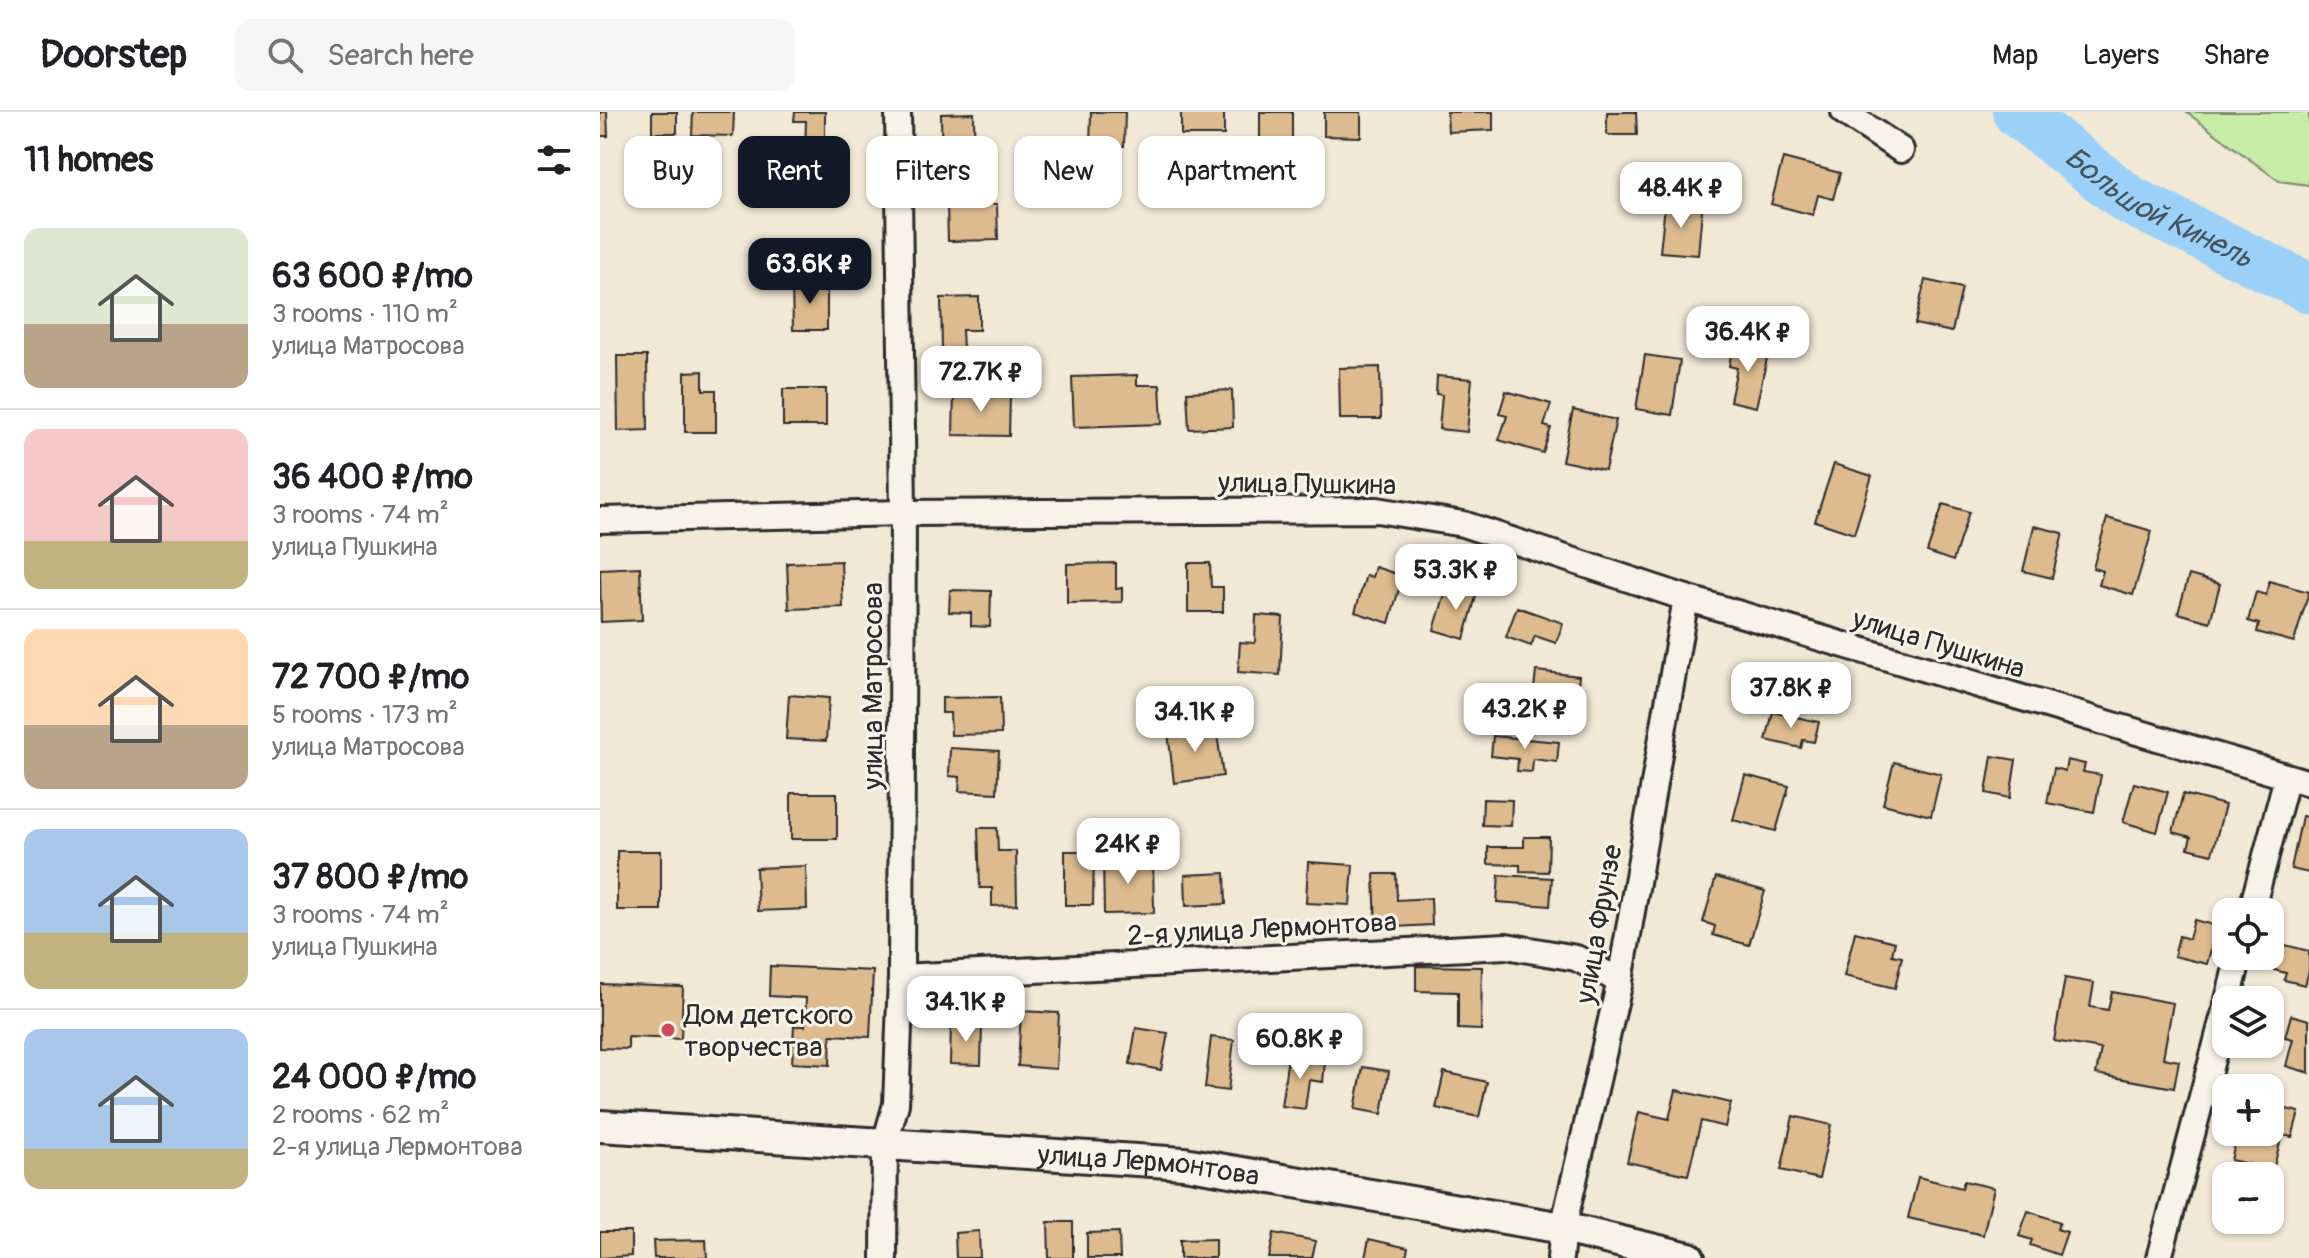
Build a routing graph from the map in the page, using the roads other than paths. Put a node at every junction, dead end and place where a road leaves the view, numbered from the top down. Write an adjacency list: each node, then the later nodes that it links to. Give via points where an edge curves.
1 (898, 112): 4 (street, улица Матросова)
2 (1844, 112): 3 (street)
3 (1901, 150)
4 (903, 513): 5 (street, улица Пушкина); 6 (street, улица Пушкина, via 1377,510 1463,524); 9 (street, улица Матросова)
5 (600, 520)
6 (1686, 598): 7 (street, улица Пушкина); 10 (street, улица Фрунзе)
7 (2298, 780): 8 (street)
8 (2256, 898)
9 (901, 977): 10 (street, 2-я улица Лермонтова, via 1506,946 1576,958); 13 (street, улица Матросова, via 896,1104)
10 (1620, 981): 14 (street, улица Фрунзе)
11 (2212, 1058): 18 (street)
12 (600, 1126): 13 (street, улица Лермонтова)
13 (885, 1143): 14 (street, улица Лермонтова, via 1184,1163); 15 (street, улица Матросова)
14 (1563, 1228): 16 (street, улица Фрунзе); 17 (street, улица Лермонтова)
15 (884, 1258)
16 (1560, 1258)
17 (1689, 1258)
18 (2159, 1258)

